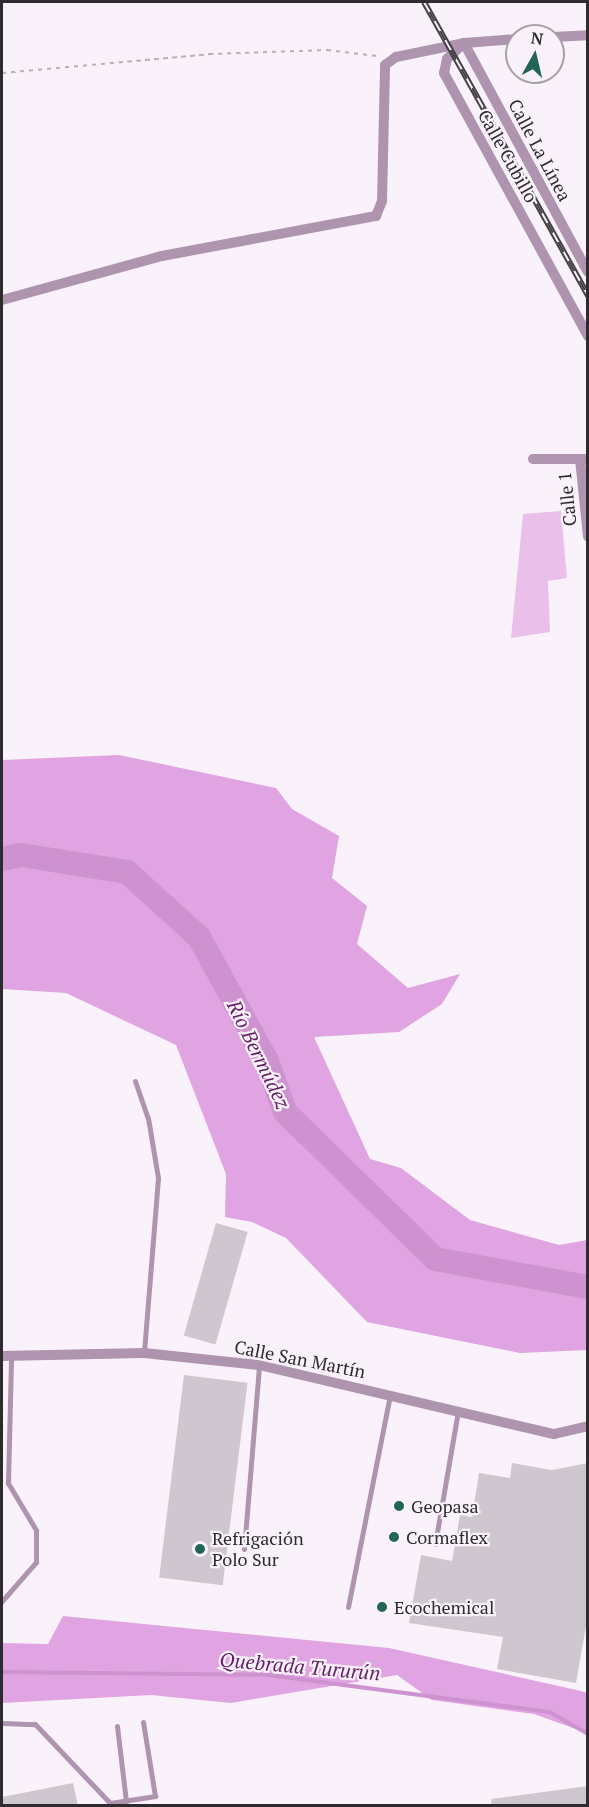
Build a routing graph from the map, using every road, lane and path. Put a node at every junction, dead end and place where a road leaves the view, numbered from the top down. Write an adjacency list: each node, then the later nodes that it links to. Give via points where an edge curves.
1 (588, 35): 2 (street)
2 (565, 36)
3 (505, 40): 4 (street)
4 (464, 43): 5 (street); 7 (street, Calle La Línea); 9 (street, Calle Cubillo, via 447,59 444,73)
5 (387, 61): 6 (path, via 327,50 208,54); 8 (street, via 382,201 376,216 162,256)
6 (2, 73)
7 (588, 272)
8 (2, 300)
9 (588, 336)
10 (533, 459): 11 (street)
11 (584, 459): 12 (street, Calle 1)
12 (588, 537)
13 (135, 1080): 14 (lane, via 158,1178)
14 (144, 1353): 15 (street, Calle San Martín); 16 (street, Calle San Martín)
15 (6, 1356): 22 (lane, via 8,1483 36,1530 36,1562)
16 (259, 1365): 17 (street, Calle San Martín); 21 (lane)
17 (390, 1394): 18 (street, Calle San Martín); 23 (lane)
18 (458, 1409): 19 (street, Calle San Martín, via 554,1434); 20 (lane)
19 (588, 1426)
20 (435, 1544)
21 (244, 1549)
22 (2, 1601)
23 (348, 1608)
24 (143, 1722): 27 (lane, via 155,1796)
25 (2, 1723): 27 (lane, via 36,1724 104,1801)
26 (117, 1726): 27 (lane)
27 (126, 1801)

